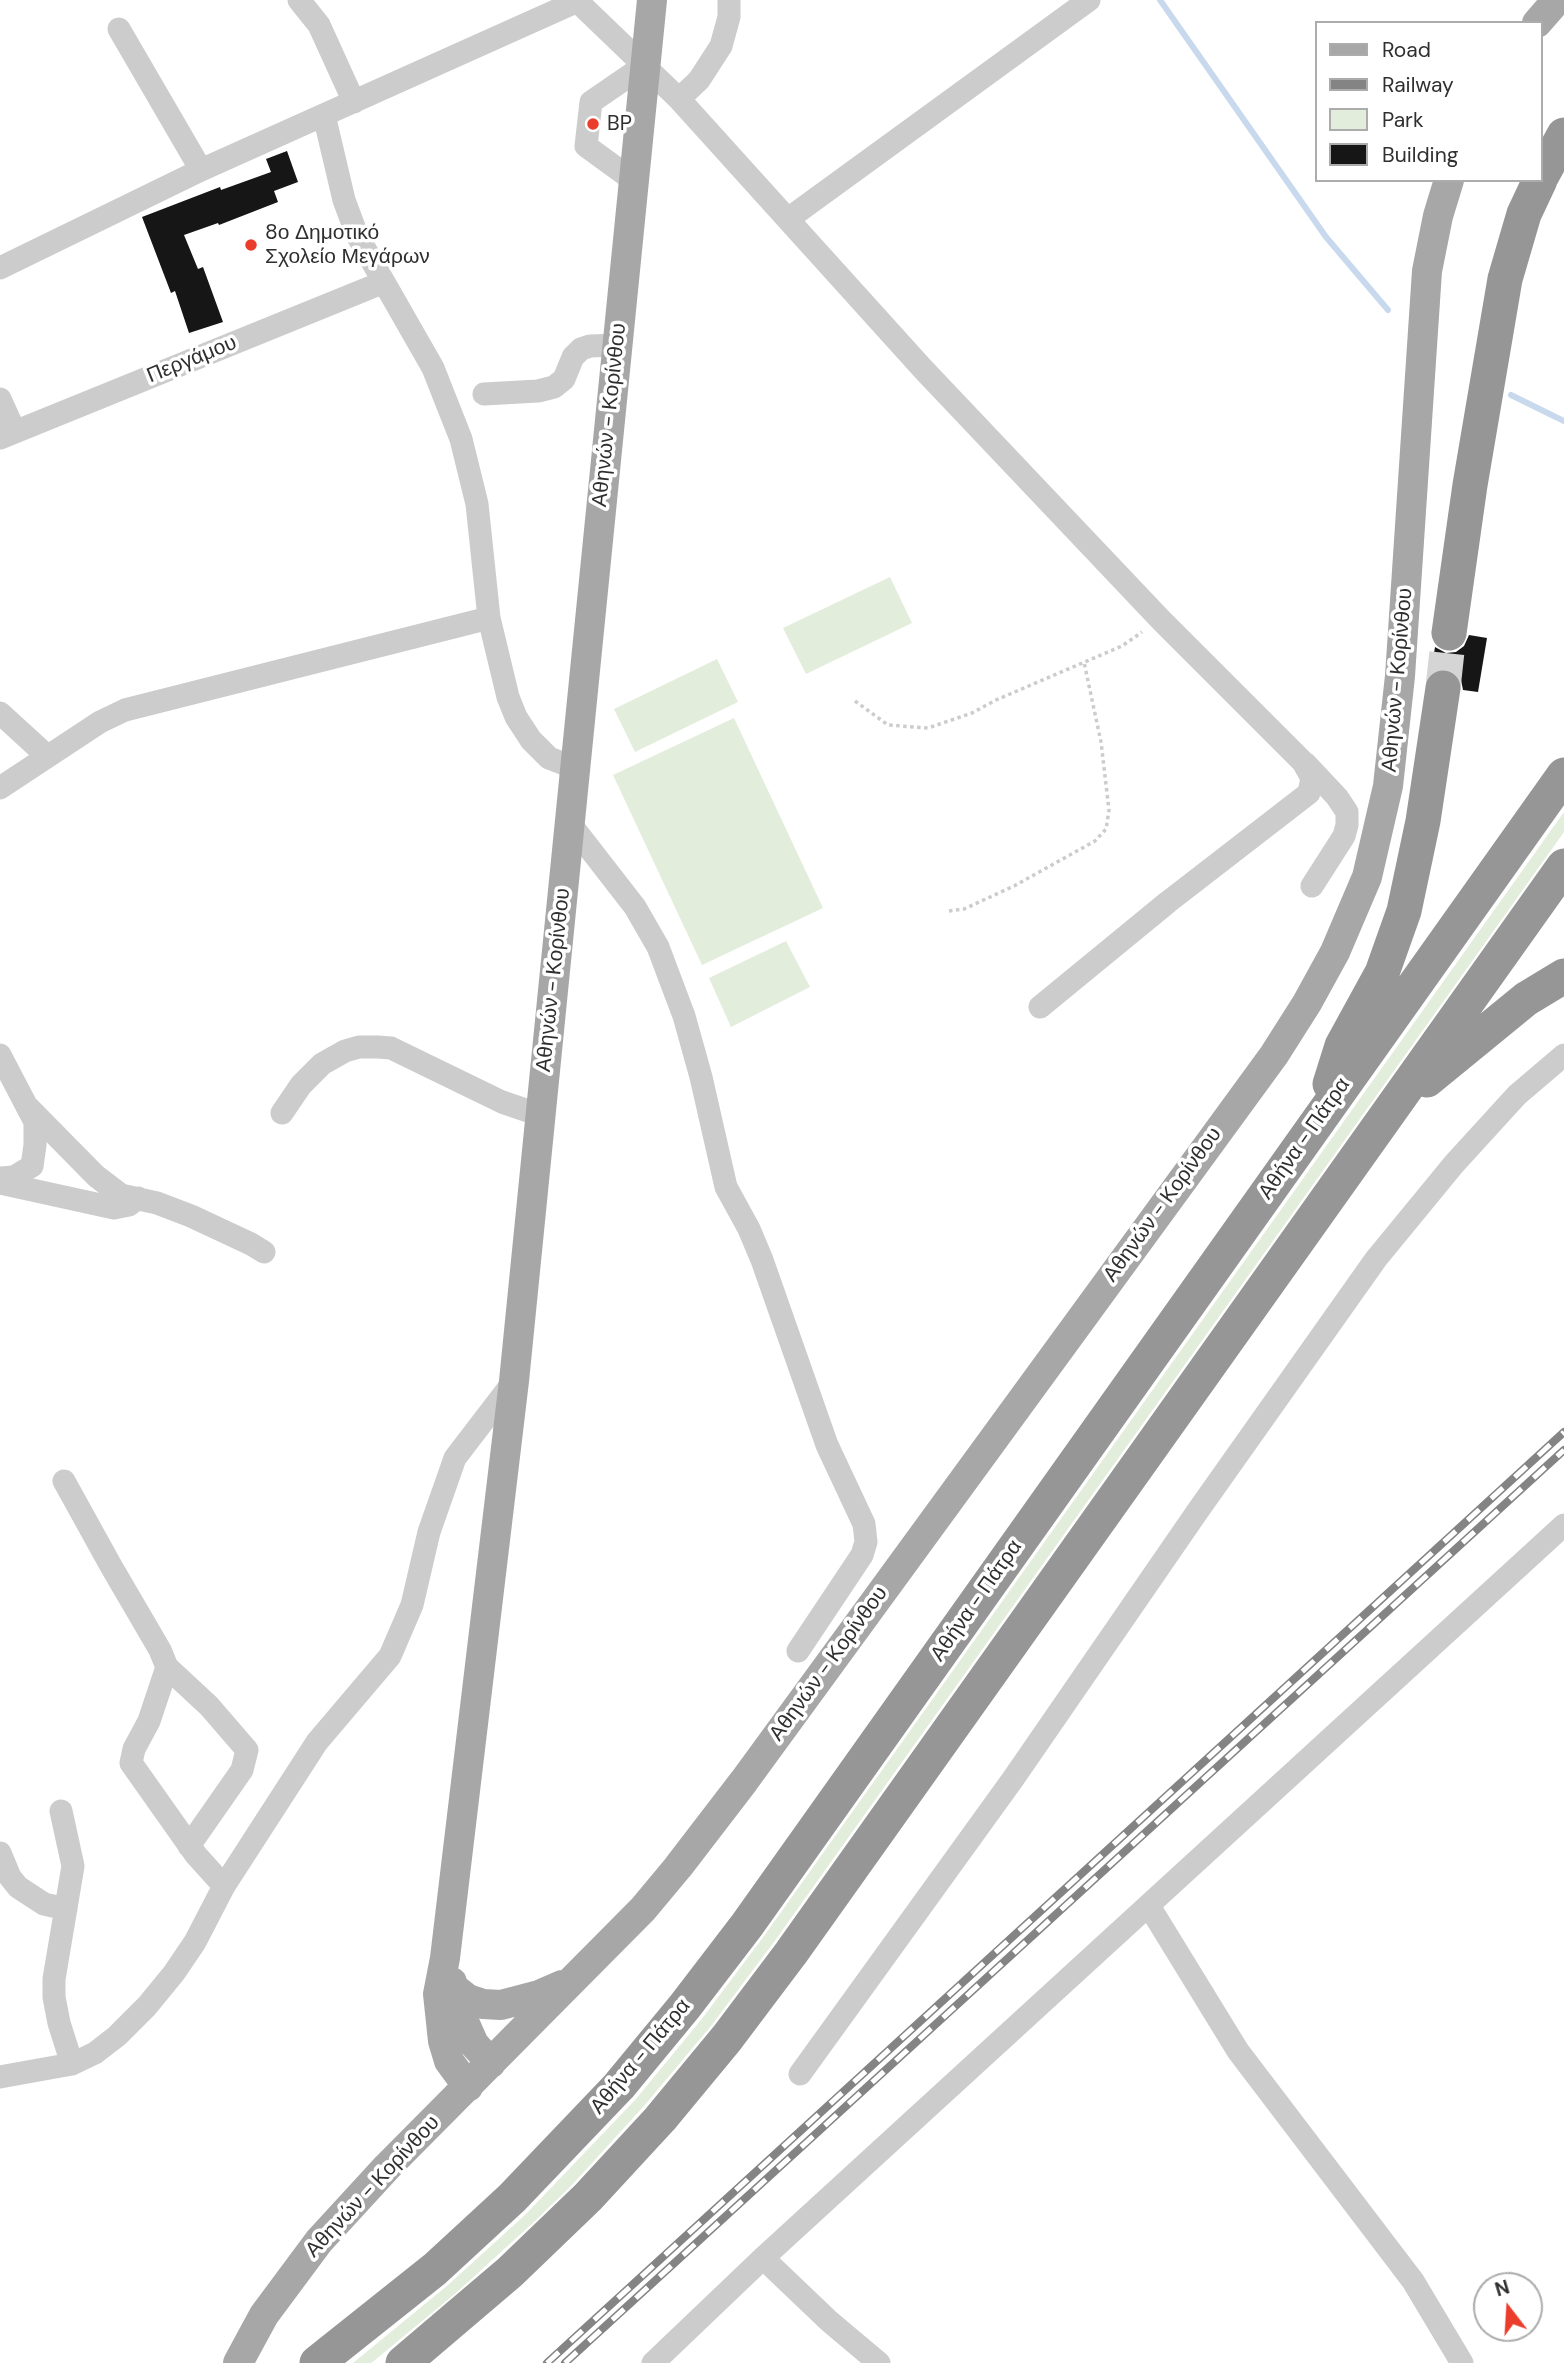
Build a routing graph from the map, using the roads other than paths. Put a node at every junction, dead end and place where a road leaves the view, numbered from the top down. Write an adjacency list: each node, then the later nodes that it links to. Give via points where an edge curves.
1 (299, 0): 11 (street, via 319,25)
2 (578, 0): 9 (street); 11 (street)
3 (652, 0): 9 (main road, Αθηνών - Κορίνθου)
4 (729, 0): 10 (street, via 721,46 699,80)
5 (1090, 0): 19 (street)
6 (1557, 0): 7 (main road)
7 (1539, 21)
8 (119, 29): 14 (street)
9 (645, 65): 10 (street); 16 (main road, Αθηνών - Κορίνθου); 16 (street, via 591,102 586,146)
10 (679, 99): 19 (street)
11 (354, 102): 12 (street)
12 (324, 116): 14 (street); 21 (street, via 344,200 357,235)
13 (1564, 135): 15 (highway)
14 (201, 170): 20 (street)
15 (1543, 175)
16 (634, 181): 22 (main road, Αθηνών - Κορίνθου)
17 (1448, 182): 62 (main road, Αθηνών - Κορίνθου, via 1427,271 1400,676 1388,786 1367,877 1335,952 1274,1055 744,1781 643,1909)
18 (1540, 182): 27 (highway, via 1524,214 1505,279)
19 (788, 219): 31 (street, via 1161,620)
20 (0, 268)
21 (384, 282): 25 (street, Περγάμου); 26 (street, via 433,368 461,439 477,504)
22 (617, 345): 23 (street, via 580,349 564,379 554,387); 32 (main road, Αθηνών - Κορίνθου)
23 (484, 394)
24 (0, 399): 25 (street)
25 (8, 435)
26 (489, 618): 30 (street, via 125,710); 32 (street, via 516,718 548,758)
27 (1449, 633)
28 (1443, 688): 46 (highway, via 1404,911 1382,973 1342,1046)
29 (0, 713): 30 (street)
30 (47, 756): 34 (street)
31 (1303, 762): 37 (street, via 1347,812 1348,825); 39 (street, via 1312,778 1309,793)
32 (575, 768): 35 (main road, Αθηνών - Κορίνθου)
33 (1564, 775): 46 (highway, Αθήνα - Πάτρα)
34 (0, 788)
35 (569, 822): 45 (main road, Αθηνών - Κορίνθου); 53 (street, via 635,907 658,947 687,1028 726,1187 762,1260 814,1412 864,1524 862,1555)
36 (1564, 866): 44 (highway)
37 (1312, 886)
38 (1564, 976): 44 (highway, via 1526,999)
39 (1040, 1007)
40 (0, 1055): 42 (street)
41 (1564, 1055): 66 (street, via 1517,1095 1376,1259 1013,1779)
42 (28, 1107): 47 (street, via 35,1122 32,1166); 48 (street, via 96,1176 121,1195)
43 (282, 1113): 45 (street, via 322,1065 352,1049 378,1047 391,1048 502,1102)
44 (1387, 1114): 72 (highway, via 727,2038 588,2197 510,2272)
45 (540, 1115): 50 (main road, Αθηνών - Κορίνθου)
46 (1320, 1118): 71 (highway, Αθήνα - Πάτρα, via 747,1925 652,2048 493,2216)
47 (0, 1181): 48 (street, via 114,1208)
48 (138, 1198): 49 (street, via 191,1216)
49 (264, 1252)
50 (514, 1381): 58 (street, via 456,1458 429,1532 412,1605 390,1656 317,1742); 61 (main road, Αθηνών - Κορίνθου)
51 (64, 1481): 54 (street)
52 (1564, 1525): 59 (street)
53 (798, 1651)
54 (167, 1667): 56 (street, via 131,1763); 56 (street, via 247,1750 242,1770)
55 (61, 1811): 60 (street, via 74,1866)
56 (189, 1846): 58 (street)
57 (0, 1853): 60 (street, via 18,1887 44,1904)
58 (224, 1886): 64 (street, via 195,1942 147,2006 95,2053)
59 (1149, 1906): 69 (street); 75 (street, via 1238,2051 1413,2281)
60 (66, 1909): 64 (street, via 54,1997)
61 (445, 1958): 63 (main road, Αθηνών - Κορίνθου); 68 (main road, Αθηνών - Κορίνθου, via 438,1994 443,2041 449,2061)
62 (572, 1981): 63 (main road, via 501,2004 468,1999); 65 (main road, Αθηνών - Κορίνθου)
63 (454, 1988): 65 (main road, Αθηνών - Κορίνθου, via 474,2044)
64 (72, 2063): 67 (street)
65 (491, 2063): 68 (main road, Αθηνών - Κορίνθου)
66 (800, 2074)
67 (0, 2077)
68 (468, 2087): 70 (main road, Αθηνών - Κορίνθου, via 319,2241)
69 (763, 2258): 73 (street); 74 (street)
70 (236, 2358)
71 (317, 2363)
72 (402, 2363)
73 (653, 2363)
74 (878, 2363)
75 (1462, 2363)

